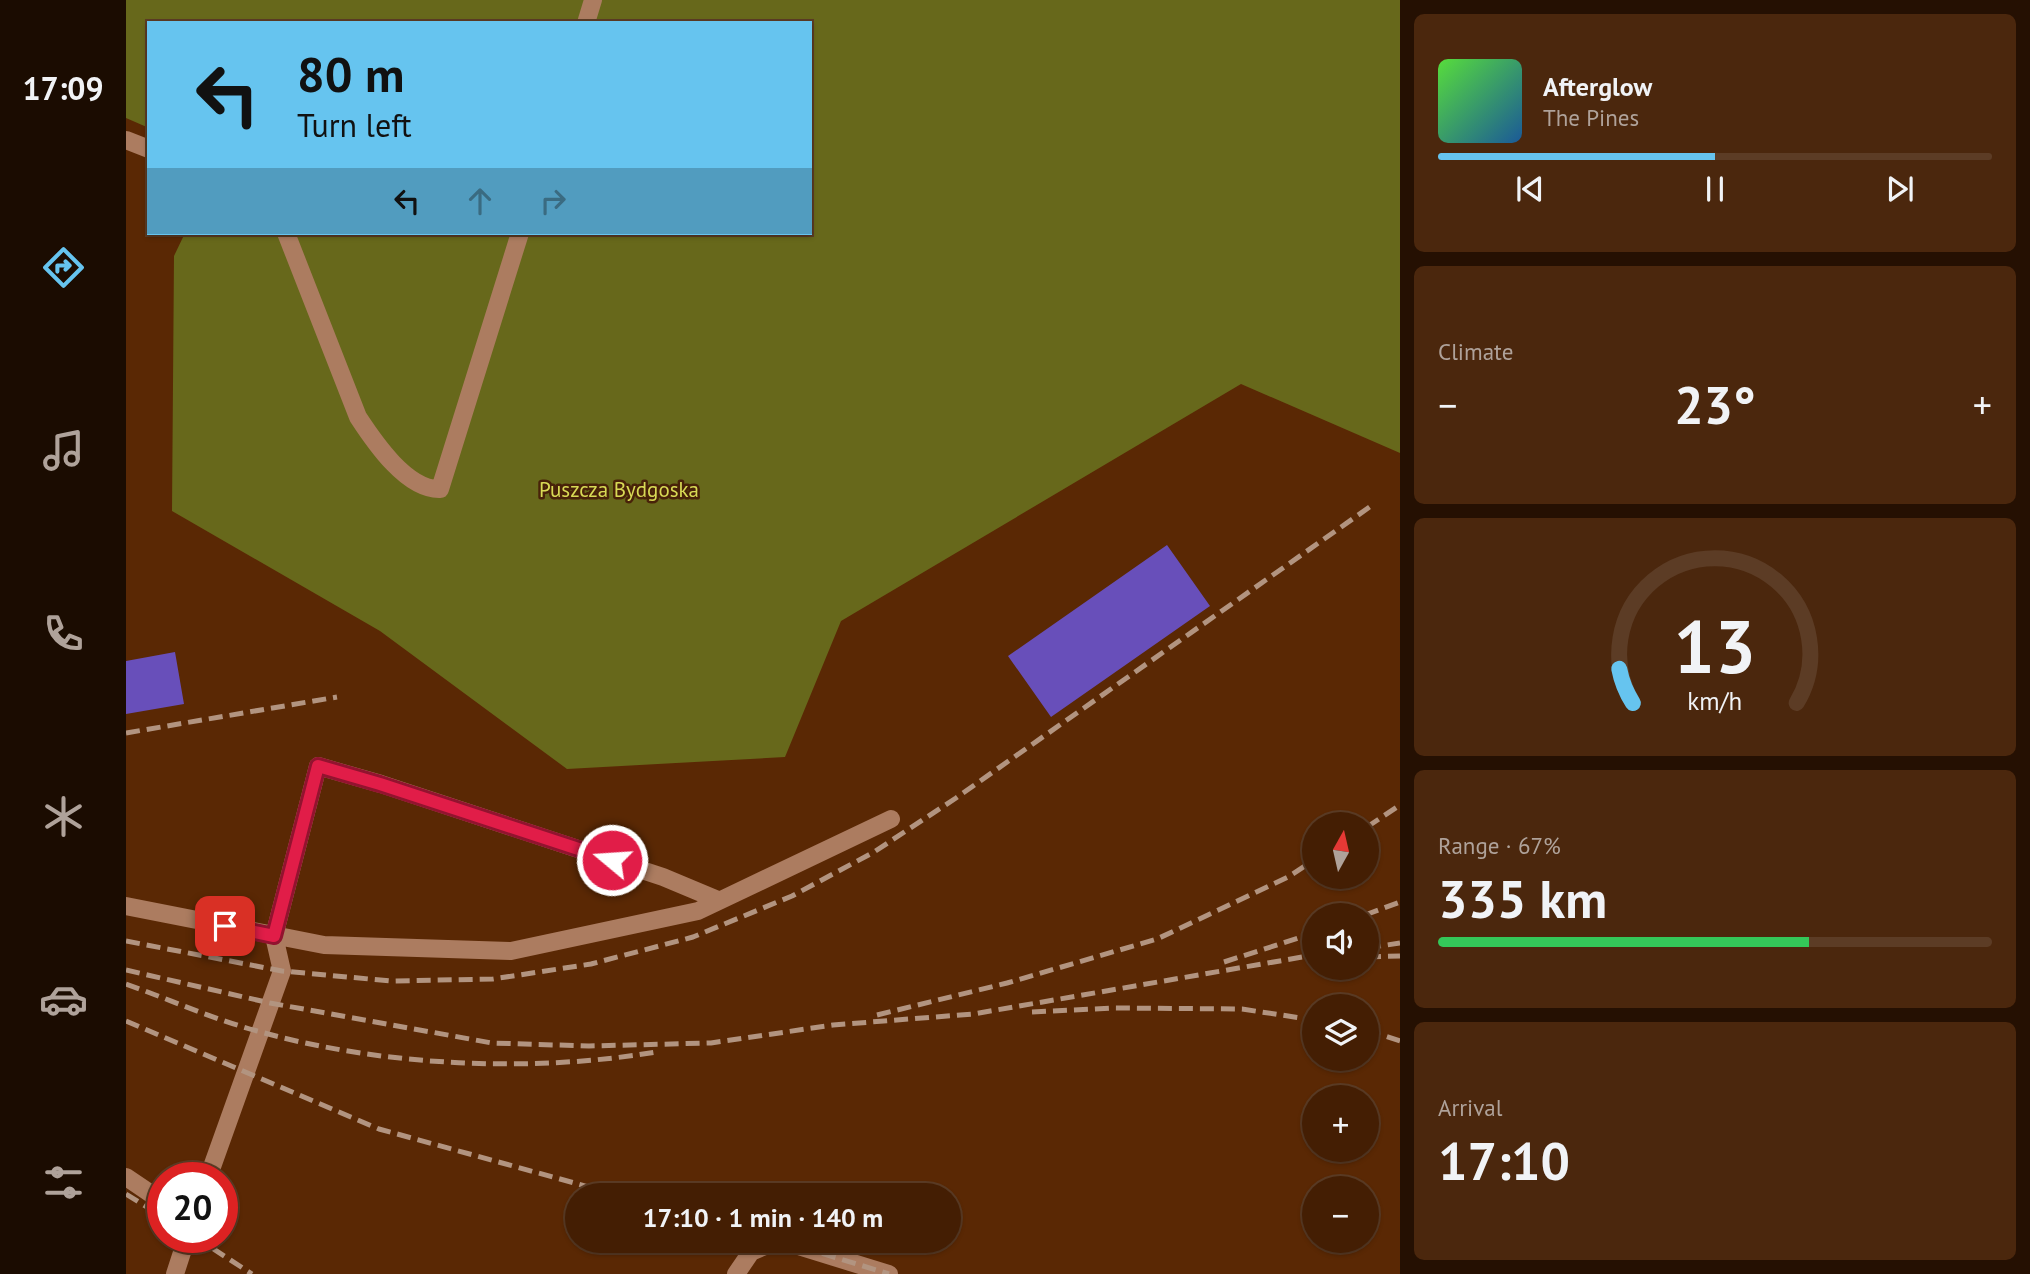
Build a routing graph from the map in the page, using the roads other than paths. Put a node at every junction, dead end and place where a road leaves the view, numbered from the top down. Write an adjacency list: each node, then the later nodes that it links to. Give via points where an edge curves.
1 (593, 0): 2 (lane)
2 (587, 21)
3 (126, 140): 4 (lane)
4 (147, 148)
5 (287, 235): 6 (lane, via 358,417 411,481 429,489 440,489)
6 (519, 235)
7 (891, 820): 8 (lane)
8 (718, 900): 10 (lane, via 698,911 511,951 324,945); 10 (lane, via 663,877 318,766)
9 (126, 906): 10 (lane)
10 (274, 936): 11 (lane, via 282,971)
11 (214, 1162)
12 (126, 1177): 13 (lane)
13 (147, 1191)
14 (182, 1253): 17 (lane)
15 (750, 1253): 18 (lane)
16 (819, 1253): 19 (lane)
17 (175, 1274)
18 (736, 1274)
19 (889, 1274)

